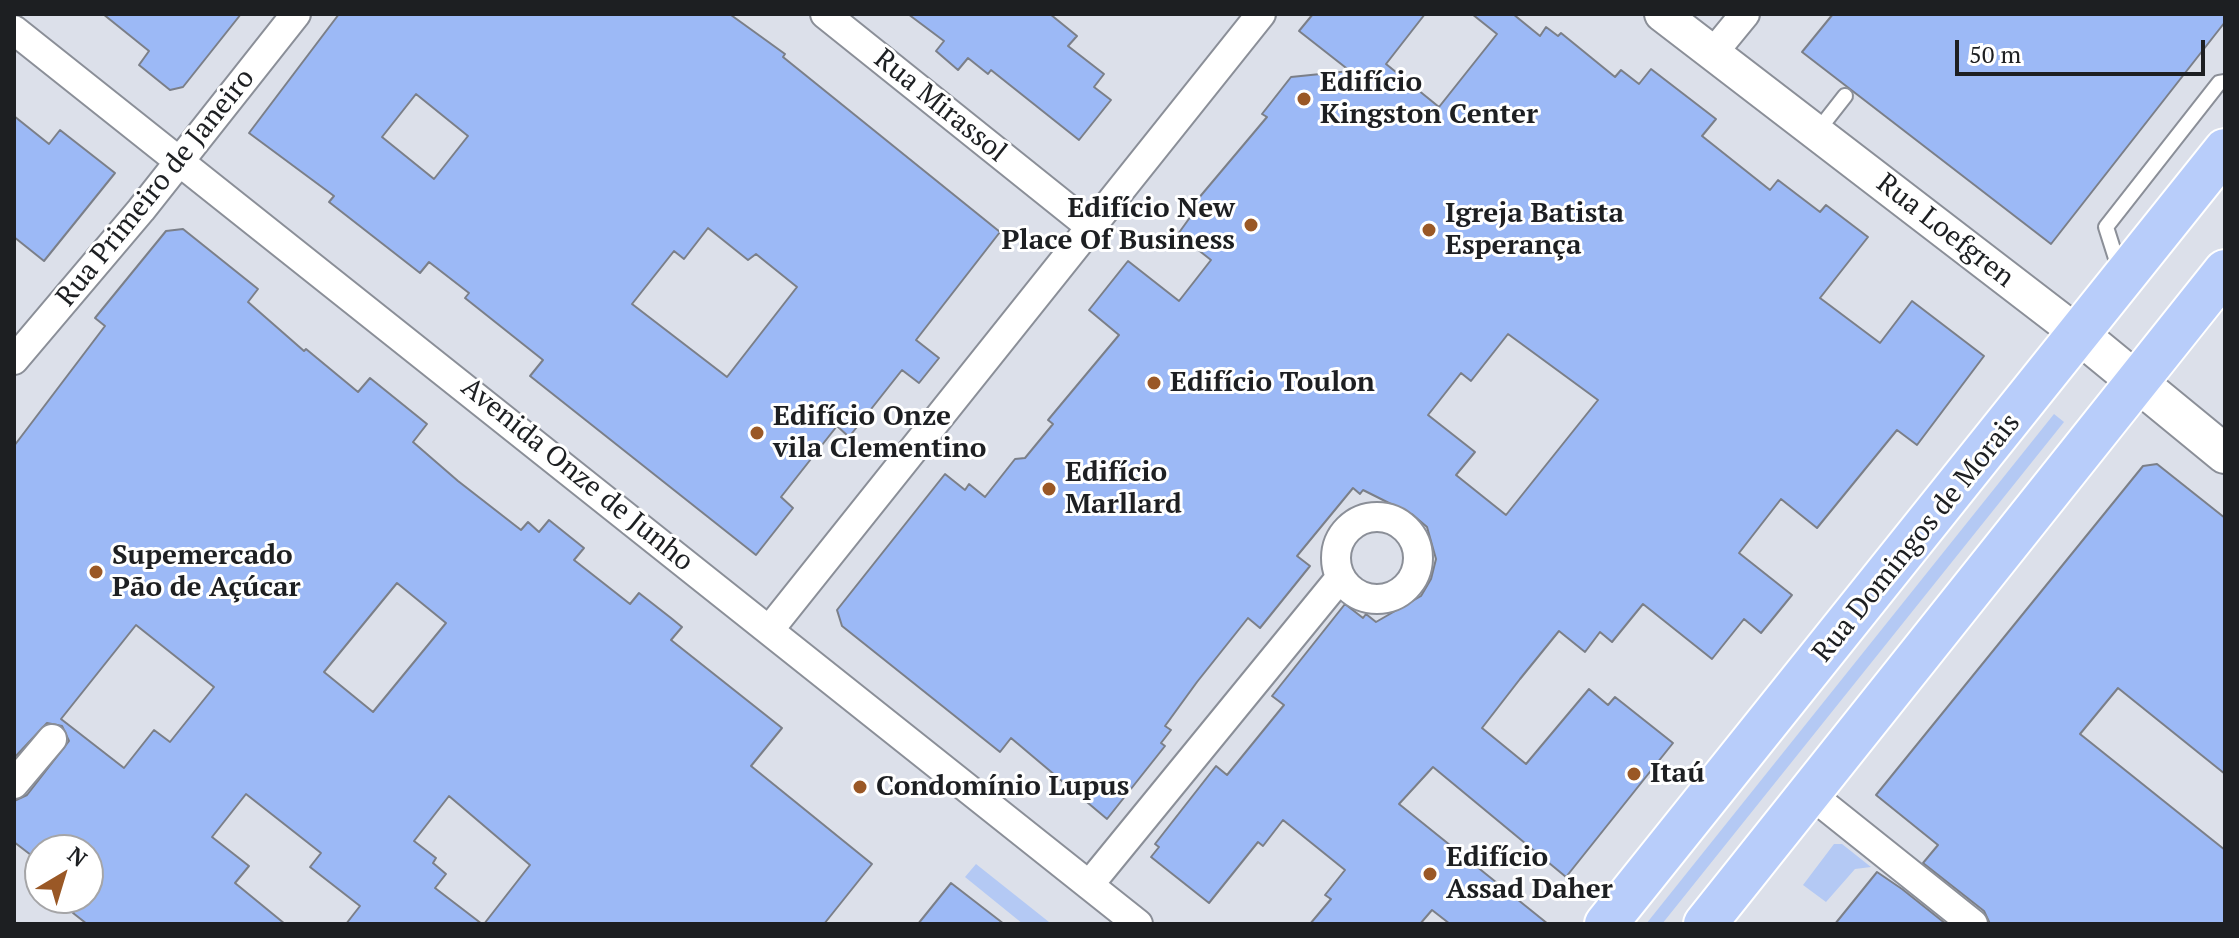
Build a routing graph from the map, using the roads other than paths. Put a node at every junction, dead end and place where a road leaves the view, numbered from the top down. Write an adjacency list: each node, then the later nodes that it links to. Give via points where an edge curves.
1 (296, 14): 12 (street, Rua Primeiro de Janeiro)
2 (825, 14): 13 (street, Rua Mirassol)
3 (1261, 14): 13 (street)
4 (1662, 14): 7 (street, Rua Loefgren)
5 (1745, 14): 7 (street)
6 (14, 30): 12 (street, Avenida Onze de Junho)
7 (1713, 53): 10 (street, Rua Loefgren)
8 (2225, 82): 15 (lane, via 2219,83 2106,227)
9 (1845, 96): 10 (lane)
10 (1816, 133): 16 (street, Rua Loefgren)
11 (2225, 150): 15 (main road, Rua Domingos de Morais)
12 (180, 161): 17 (street, Rua Primeiro de Janeiro); 21 (street, Avenida Onze de Junho)
13 (1092, 228): 21 (street)
14 (2225, 271): 18 (main road)
15 (2123, 280): 16 (main road, Rua Domingos de Morais)
16 (2080, 335): 18 (main road, Rua Loefgren); 27 (main road, Rua Domingos de Morais)
17 (14, 360)
18 (2136, 381): 19 (main road, Rua Loefgren); 24 (main road)
19 (2225, 454)
20 (1340, 578): 25 (street)
21 (770, 629): 25 (street, Avenida Onze de Junho)
22 (52, 739): 23 (street)
23 (14, 784)
24 (1809, 793): 28 (main road); 29 (street)
25 (1089, 885): 26 (street, Avenida Onze de Junho)
26 (1138, 924)
27 (1606, 924)
28 (1705, 924)
29 (1973, 924)

